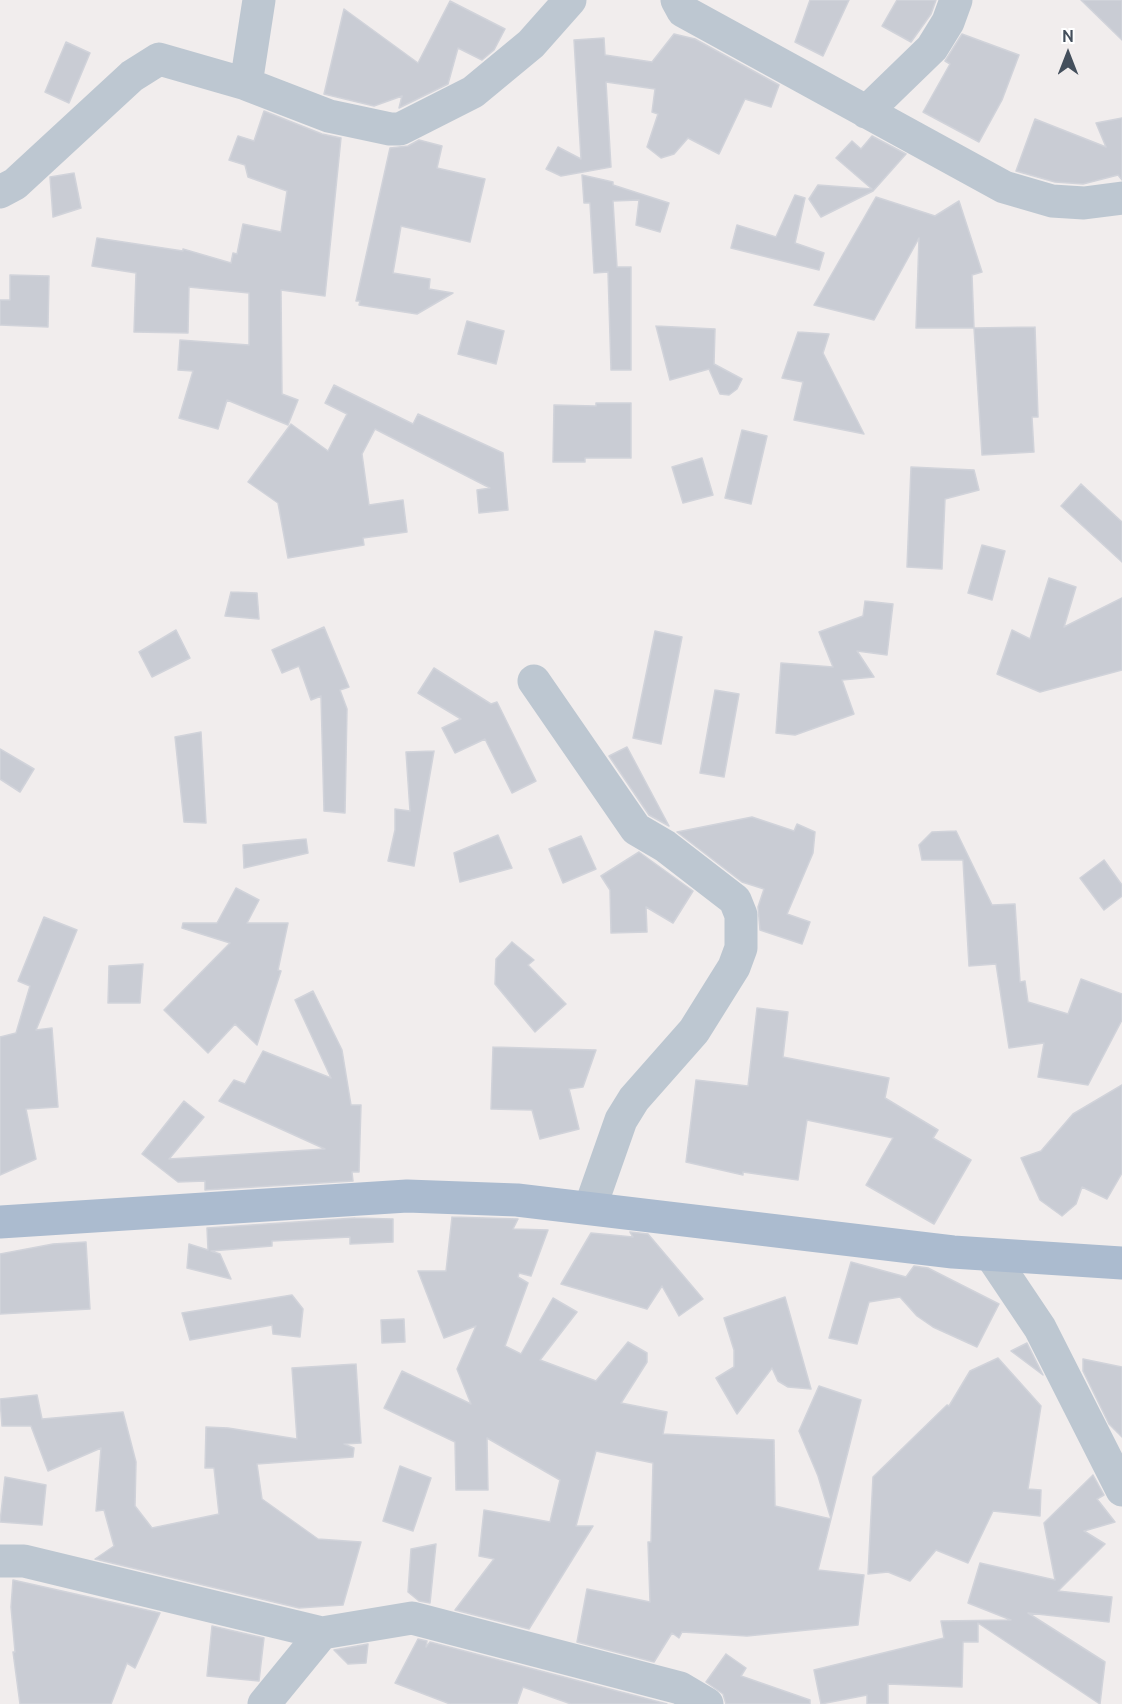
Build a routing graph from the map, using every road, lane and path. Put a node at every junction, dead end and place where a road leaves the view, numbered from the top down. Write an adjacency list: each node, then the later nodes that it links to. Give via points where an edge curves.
1 (260, 0): 5 (street)
2 (570, 0): 5 (street, via 531,44 473,92 407,127 390,129 328,116)
3 (677, 0): 6 (street, via 683,11)
4 (956, 0): 6 (street, via 932,48)
5 (246, 84): 7 (street, via 168,60 150,62 15,184)
6 (866, 112): 8 (street, via 1004,187 1028,196 1084,203)
7 (0, 192)
8 (1122, 198)
9 (534, 681): 10 (street, via 636,829 665,846 735,900 741,915 741,948 734,967 694,1030 634,1099)
10 (590, 1208): 11 (main road, via 517,1200 407,1196); 12 (main road)
11 (0, 1222)
12 (991, 1255): 13 (main road); 14 (street, via 1040,1328)
13 (1122, 1263)
14 (1122, 1490)
15 (0, 1561): 16 (street, via 24,1561)
16 (322, 1633): 17 (street); 18 (street, via 412,1618 680,1688)
17 (264, 1704)
18 (707, 1704)

